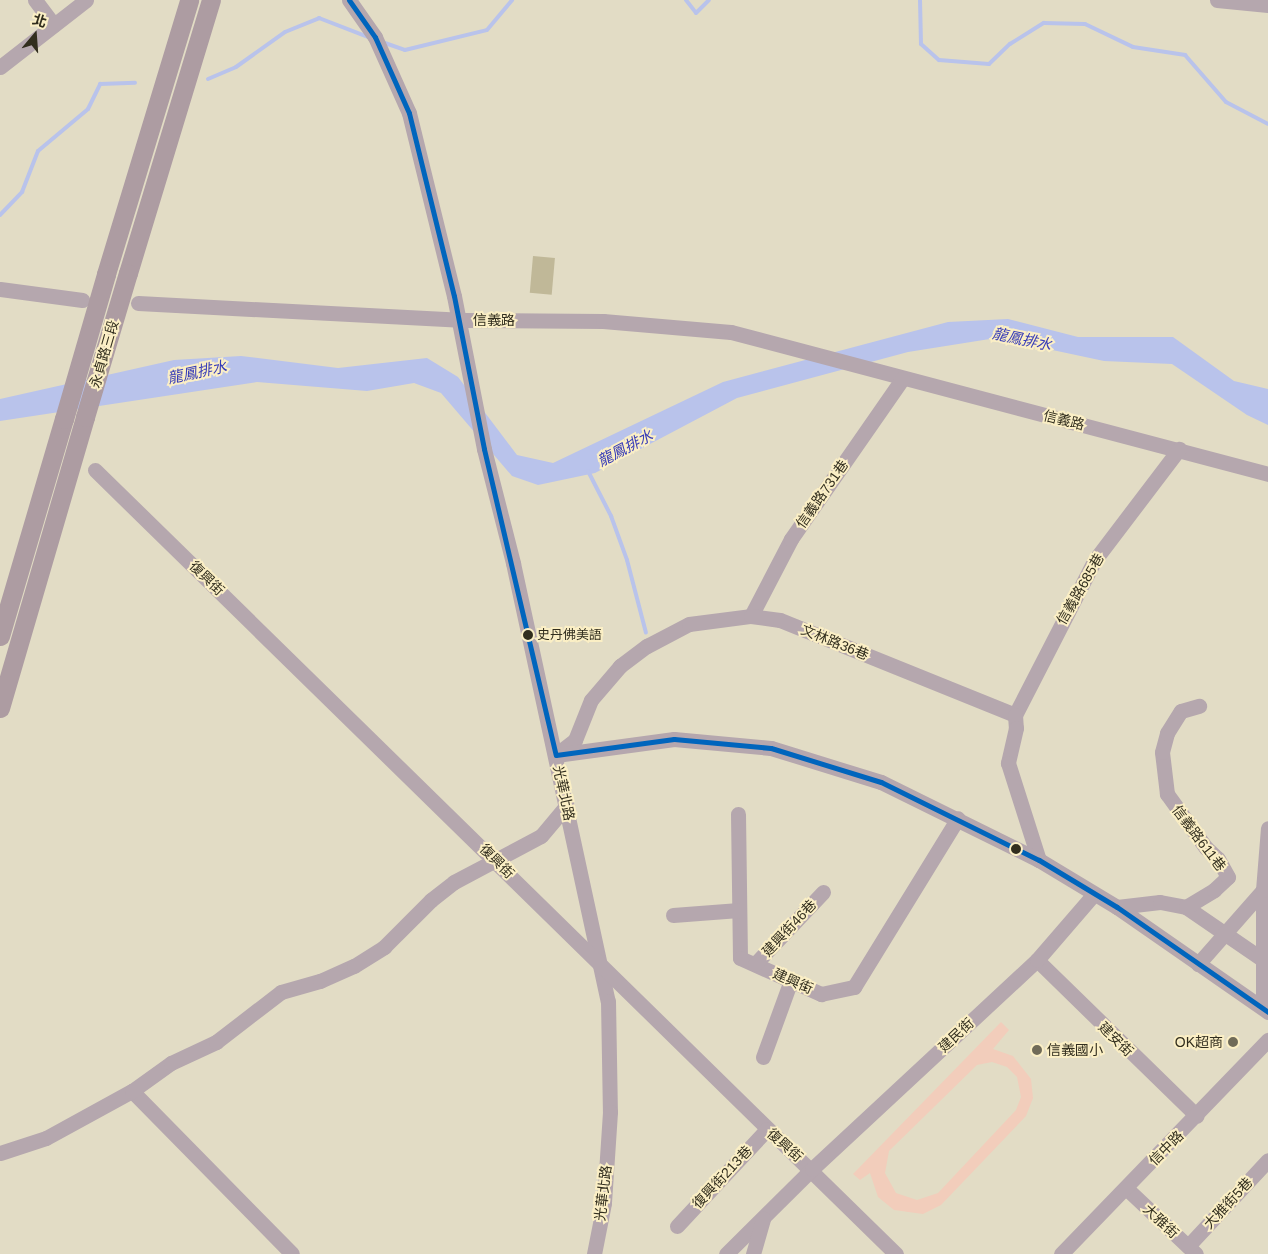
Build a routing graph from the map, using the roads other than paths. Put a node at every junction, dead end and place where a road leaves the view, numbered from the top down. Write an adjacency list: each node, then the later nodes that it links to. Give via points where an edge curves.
1 (35, 0): 8 (street)
2 (86, 0): 8 (street)
3 (189, 0): 19 (main road, 永貞路三段, bridge)
4 (211, 0): 21 (main road, 永貞路三段, bridge)
5 (349, 0): 13 (street, 光華北路, via 374,37 409,112)
6 (1218, 0): 7 (street)
7 (1268, 5)
8 (54, 25): 9 (street)
9 (0, 67)
10 (0, 289): 11 (street)
11 (82, 300)
12 (138, 303): 13 (street, 信義路)
13 (460, 320): 14 (street, 信義路, via 603,321 731,332); 23 (street, 光華北路, via 484,449)
14 (902, 379): 15 (street, 信義路); 18 (street, 信義路731巷, via 791,539)
15 (1179, 449): 17 (street, 信義路); 22 (street, 信義路685巷, via 1094,561)
16 (96, 470): 28 (street, 復興街)
17 (1268, 474)
18 (752, 616): 22 (street, 文林路36巷, via 780,620); 23 (street, 文林路36巷, via 689,624 647,646 620,666 591,700 575,740)
19 (0, 636)
20 (1199, 706): 34 (street, 信義路611巷, via 1181,711 1167,733 1162,752 1167,794 1218,859 1228,877)
21 (0, 708)
22 (1014, 714): 29 (street, via 1016,728 1008,763)
23 (556, 755): 24 (street, 光華北路); 26 (street, via 674,739 771,748 881,782)
24 (567, 805): 28 (street, via 541,836); 40 (street, 光華北路)
25 (738, 814): 35 (street, 建興街)
26 (958, 818): 29 (street); 43 (street, 建興街, via 854,987 821,994)
27 (1268, 828): 30 (street)
28 (497, 860): 40 (street, 復興街); 47 (street, via 454,882 384,947 354,966 320,981 281,992 216,1042 171,1063)
29 (1039, 860): 32 (street)
30 (1266, 890): 37 (street); 38 (street)
31 (823, 892): 41 (street, 建興街46巷)
32 (1094, 894): 33 (street); 39 (street, 建民街)
33 (1117, 907): 34 (street, via 1160,902); 42 (street)
34 (1186, 907): 37 (street)
35 (739, 910): 36 (street); 41 (street, 建興街, via 740,958)
36 (673, 914)
37 (1224, 936): 38 (street); 42 (street)
38 (1262, 959): 44 (street)
39 (1037, 960): 48 (street, 建安街); 52 (street, 建民街)
40 (600, 963): 49 (street, 復興街); 58 (street, 光華北路, via 608,1001 610,1112 604,1203)
41 (755, 964): 43 (street, 建興街)
42 (1198, 964): 44 (street)
43 (791, 980): 46 (street)
44 (1265, 1009)
45 (1268, 1040): 48 (street, 信中路)
46 (763, 1057)
47 (132, 1092): 50 (street, via 46,1138); 57 (street)
48 (1197, 1116): 53 (street, 信中路)
49 (767, 1129): 52 (street, 復興街); 55 (street, 復興街213巷)
50 (0, 1153)
51 (1268, 1160): 56 (street, 大雅街5巷)
52 (812, 1169): 54 (street, 建民街); 61 (street, 復興街)
53 (1126, 1188): 56 (street, 大雅街); 62 (street, 信中路)
54 (763, 1217): 59 (street, 建民街); 60 (street)
55 (677, 1226)
56 (1192, 1250)
57 (292, 1254)
58 (594, 1254)
59 (726, 1254)
60 (752, 1254)
61 (896, 1254)
62 (1061, 1254)

